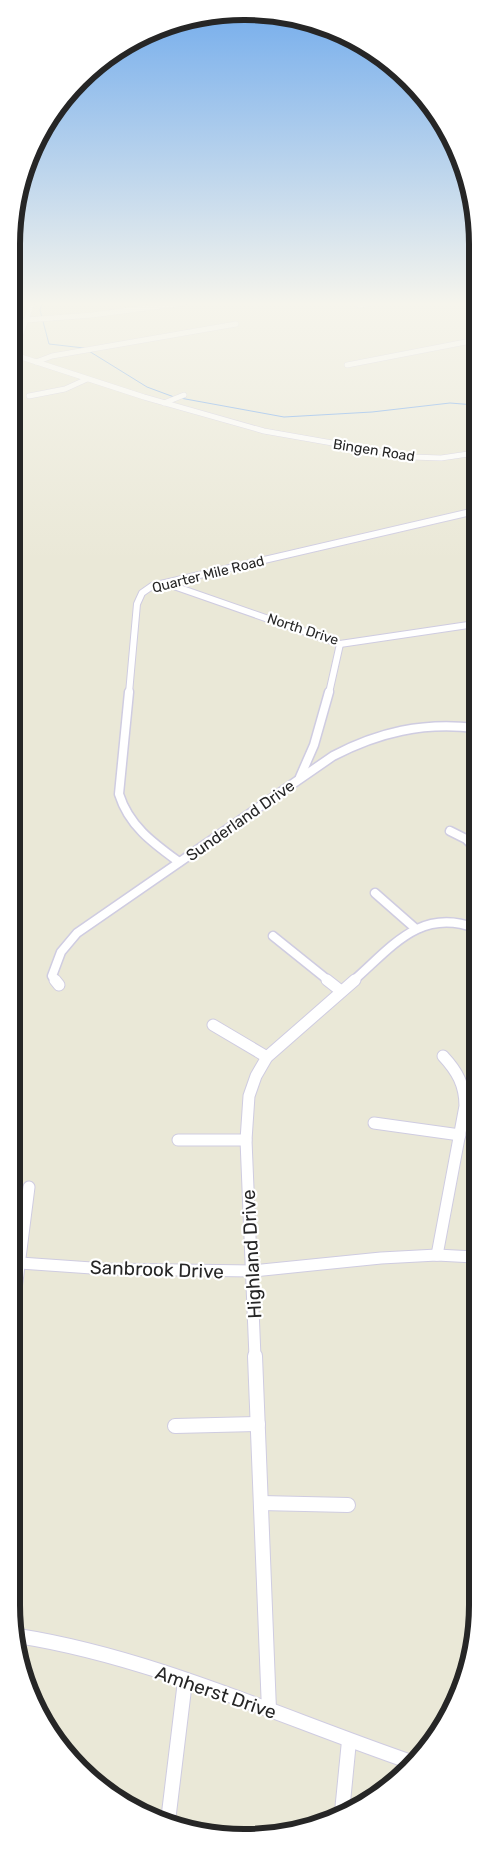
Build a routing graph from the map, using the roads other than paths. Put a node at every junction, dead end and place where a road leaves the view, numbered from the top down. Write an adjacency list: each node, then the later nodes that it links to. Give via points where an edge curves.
1 (64, 389): 4 (street)
2 (121, 389): 5 (street, Bingen Road)
3 (184, 394): 5 (street)
4 (29, 396)
5 (164, 403): 6 (street, Bingen Road, via 264,431 412,457 441,458)
6 (469, 454)
7 (469, 512): 8 (street, Quarter Mile Road)
8 (165, 583): 10 (street, North Drive); 15 (street, Quarter Mile Road, via 144,590 138,604 120,794 131,821)
9 (469, 625): 10 (street, North Drive)
10 (340, 644): 12 (street, via 318,736)
11 (469, 727): 12 (street, Sunderland Drive, via 422,726 372,736 333,756)
12 (299, 780): 15 (street, Sunderland Drive)
13 (450, 831): 14 (street)
14 (469, 842)
15 (179, 862): 20 (street, Sunderland Drive, via 77,933 54,965 52,976)
16 (374, 893): 18 (street)
17 (469, 924): 18 (street, Highland Drive, via 439,922)
18 (416, 929): 21 (street, Highland Drive)
19 (273, 936): 21 (street)
20 (59, 985)
21 (341, 990): 24 (street, Highland Drive)
22 (213, 1025): 24 (street)
23 (443, 1056): 26 (street, via 464,1086 466,1098)
24 (267, 1057): 28 (street, Highland Drive, via 250,1091)
25 (374, 1123): 26 (street)
26 (460, 1135): 30 (street)
27 (178, 1140): 28 (street)
28 (246, 1140): 33 (street, Highland Drive)
29 (29, 1187): 32 (street)
30 (436, 1255): 31 (street, Sanbrook Drive); 33 (street, Sanbrook Drive)
31 (469, 1258)
32 (20, 1263): 33 (street, Sanbrook Drive, via 106,1269)
33 (253, 1272): 34 (street, Highland Drive)
34 (258, 1424): 35 (street); 36 (street, Highland Drive)
35 (175, 1426)
36 (262, 1503): 37 (street); 40 (street, Highland Drive)
37 (348, 1505)
38 (22, 1637): 39 (street, Amherst Drive, via 98,1652)
39 (185, 1681): 40 (street, Amherst Drive); 44 (street)
40 (269, 1710): 41 (street, Amherst Drive)
41 (349, 1741): 42 (street, Amherst Drive); 43 (street)
42 (406, 1760)
43 (343, 1807)
44 (169, 1813)

